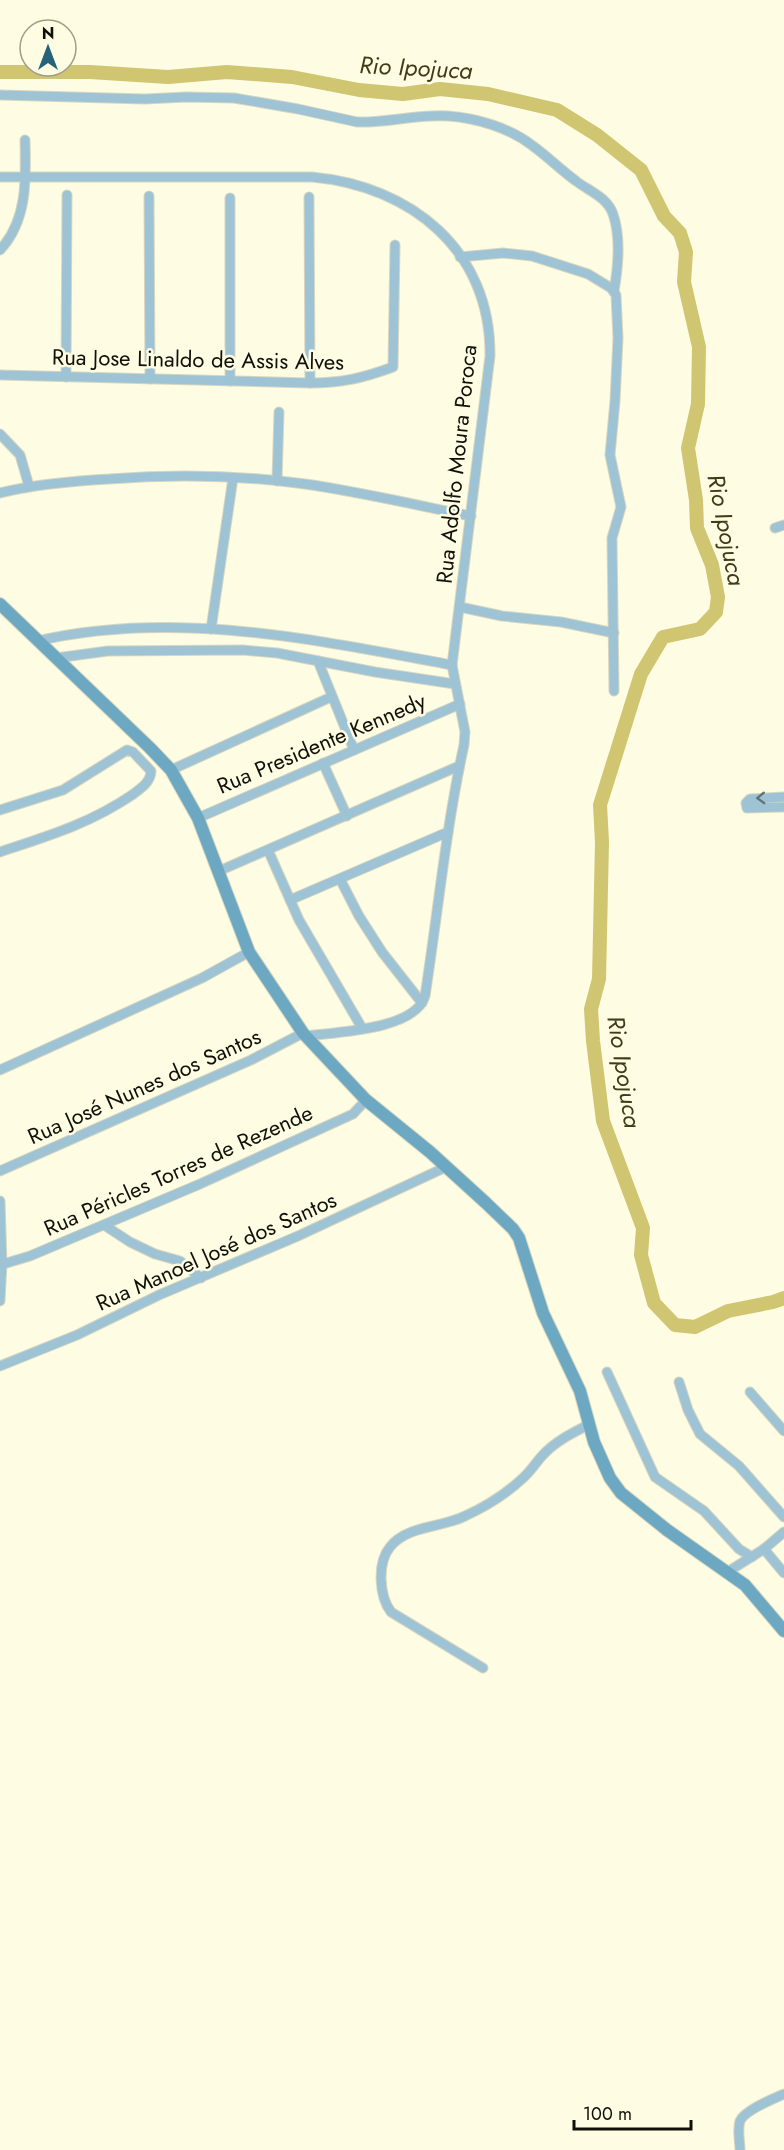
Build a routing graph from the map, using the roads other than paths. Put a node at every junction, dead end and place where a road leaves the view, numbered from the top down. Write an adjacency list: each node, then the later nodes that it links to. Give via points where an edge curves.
1 (0, 95): 12 (street, via 213,97 357,122 447,116 487,123 533,146 609,206 616,227)
2 (25, 140): 4 (street)
3 (0, 177): 4 (street, Rua Adolfo Moura Poroca)
4 (26, 178): 10 (street, via 18,219); 11 (street, Rua Adolfo Moura Poroca, via 335,179 380,192 419,213 447,237)
5 (67, 195): 14 (street)
6 (149, 196): 15 (street)
7 (309, 197): 17 (street)
8 (230, 198): 16 (street)
9 (395, 245): 17 (street, Rua Jose Linaldo de Assis Alves, via 393,367 351,381)
10 (0, 250)
11 (460, 257): 12 (street, via 503,253 532,256 588,274); 24 (street, Rua Adolfo Moura Poroca, via 479,292 489,321 490,339)
12 (614, 291): 28 (street, via 618,338 610,455 621,507 612,538)
13 (0, 375): 14 (street, Rua Jose Linaldo de Assis Alves)
14 (66, 377): 15 (street, Rua Jose Linaldo de Assis Alves)
15 (150, 379): 16 (street, Rua Jose Linaldo de Assis Alves)
16 (230, 381): 17 (street, Rua Jose Linaldo de Assis Alves)
17 (310, 383)
18 (279, 412): 21 (street)
19 (0, 434): 22 (street, via 20,455)
20 (233, 478): 21 (street); 22 (street, via 140,476); 27 (street)
21 (277, 481): 24 (street)
22 (29, 486): 23 (street)
23 (0, 493)
24 (471, 516): 26 (street, Rua Adolfo Moura Poroca)
25 (0, 604): 29 (street)
26 (460, 607): 28 (street); 32 (street, Rua Adolfo Moura Poroca)
27 (212, 629): 29 (street, via 139,628 68,634); 32 (street, via 263,632)
28 (614, 633): 34 (street)
29 (37, 641): 30 (street)
30 (56, 658): 31 (street, via 108,651 233,650 277,653); 40 (street)
31 (318, 662): 33 (street); 35 (street)
32 (452, 665): 33 (street, Rua Adolfo Moura Poroca)
33 (455, 684): 36 (street, Rua Adolfo Moura Poroca)
34 (614, 691)
35 (331, 697): 37 (street); 40 (street)
36 (460, 704): 37 (street, Rua Presidente Kennedy); 39 (street, Rua Adolfo Moura Poroca, via 465,732)
37 (354, 750): 38 (street, Rua Presidente Kennedy)
38 (323, 763): 44 (street); 45 (street, Rua Presidente Kennedy)
39 (459, 766): 44 (street); 46 (street, Rua Adolfo Moura Poroca)
40 (171, 770): 45 (street)
41 (784, 797): 42 (street, one-way to 42, via 750,799 746,803 747,808)
42 (784, 807)
43 (0, 810): 48 (street, via 63,790 127,750 151,771 150,778 131,795 88,821)
44 (347, 816): 47 (street)
45 (198, 818): 49 (street)
46 (448, 832): 50 (street); 53 (street, Rua Adolfo Moura Poroca)
47 (268, 850): 49 (street); 51 (street)
48 (0, 852)
49 (219, 871): 52 (street)
50 (340, 879): 51 (street); 53 (street, via 382,952)
51 (290, 900): 54 (street)
52 (249, 952): 55 (street); 56 (street, via 202,978)
53 (422, 1003): 54 (street, via 405,1018)
54 (362, 1028): 55 (street)
55 (304, 1034): 57 (street); 59 (street, Rua José Nunes dos Santos)
56 (0, 1070)
57 (366, 1100): 58 (street); 61 (street, Rua Péricles Torres de Rezende, via 353,1114)
58 (446, 1167): 63 (street, Rua Manoel José dos Santos); 69 (street, via 519,1238 543,1313 574,1376)
59 (0, 1171)
60 (0, 1201): 62 (street)
61 (104, 1225): 62 (street, Rua Péricles Torres de Rezende); 63 (street, via 144,1249 180,1261)
62 (1, 1264): 64 (street)
63 (201, 1278): 65 (street, Rua Manoel José dos Santos)
64 (0, 1300)
65 (0, 1366)
66 (607, 1372): 74 (street, via 655,1477 704,1511 739,1549)
67 (679, 1382): 71 (street, via 700,1434 739,1466)
68 (750, 1392): 70 (street)
69 (590, 1424): 75 (street, via 603,1466 621,1492 667,1530); 78 (street, via 552,1446 525,1477 477,1510 453,1522 401,1537 388,1549 382,1582 391,1612)
70 (784, 1431)
71 (784, 1516)
72 (784, 1532): 73 (street)
73 (764, 1550): 74 (street); 76 (street)
74 (752, 1557): 75 (street)
75 (729, 1571): 77 (street)
76 (784, 1573)
77 (784, 1630)
78 (483, 1668)
79 (784, 2094): 80 (street, via 741,2119)
80 (740, 2150)

